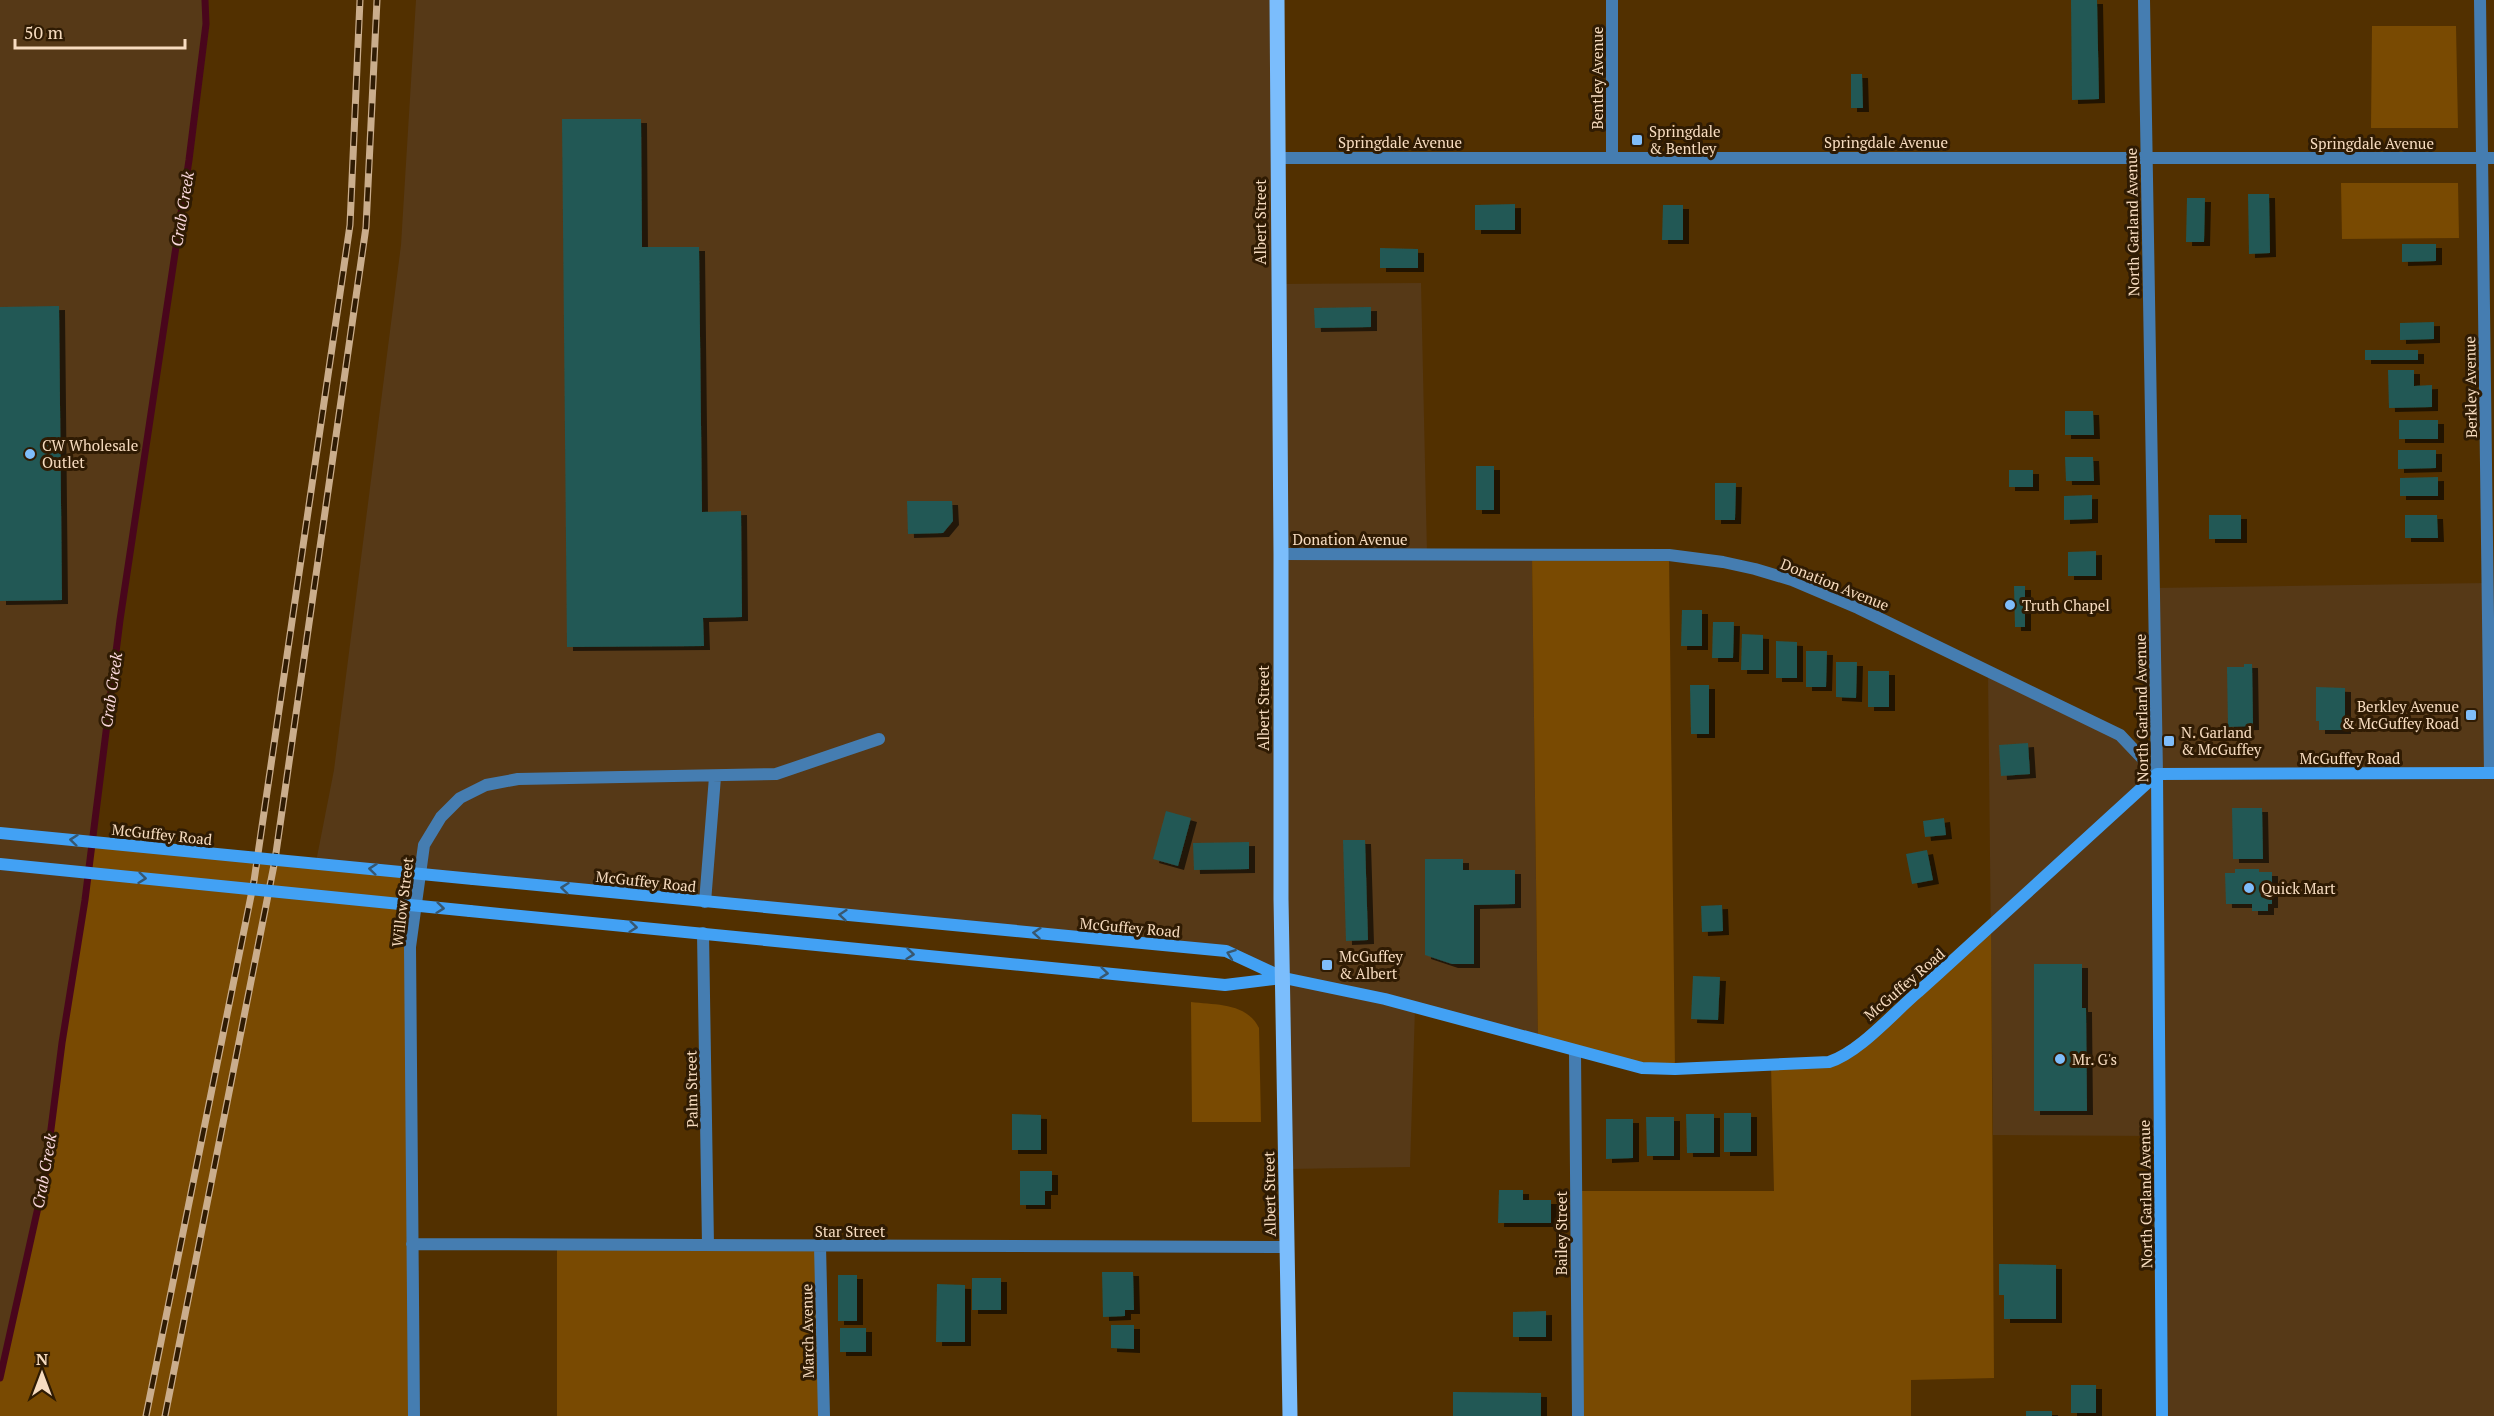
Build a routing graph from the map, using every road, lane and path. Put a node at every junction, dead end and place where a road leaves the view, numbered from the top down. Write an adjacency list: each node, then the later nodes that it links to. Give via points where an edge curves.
1 (1276, 0): 6 (main road, Albert Street)
2 (1612, 0): 5 (street, Bentley Avenue)
3 (2144, 0): 7 (street, North Garland Avenue)
4 (2480, 0): 8 (street, Berkley Avenue)
5 (1612, 156): 6 (street, Springdale Avenue); 7 (street, Springdale Avenue)
6 (1278, 158): 9 (main road, Albert Street)
7 (2146, 158): 8 (street, Springdale Avenue); 12 (street, North Garland Avenue)
8 (2488, 158): 11 (street, Berkley Avenue)
9 (1281, 554): 12 (street, Donation Avenue, via 1669,555 1755,569 1858,608 2120,735); 18 (main road, Albert Street)
10 (879, 738): 13 (street, Willow Street, via 776,774)
11 (2492, 773): 12 (main road, McGuffey Road)
12 (2157, 774): 19 (main road, McGuffey Road, via 1841,1058 1829,1062 1675,1069 1642,1068); 28 (main road, North Garland Avenue)
13 (715, 777): 16 (street); 20 (street, Willow Street, via 518,779 486,785 460,798 441,817 424,845 410,947)
14 (0, 833): 16 (main road, McGuffey Road, one-way to 14, bridge)
15 (0, 864): 17 (main road, McGuffey Road, one-way to 17, bridge)
16 (705, 902): 18 (main road, McGuffey Road, one-way to 16, via 1226,951)
17 (703, 933): 18 (main road, McGuffey Road, one-way to 18, via 1225,985); 21 (street, Palm Street)
18 (1284, 978): 19 (main road, McGuffey Road, via 1385,999); 23 (main road, Albert Street)
19 (1575, 1051): 27 (street, Bailey Street)
20 (412, 1244): 21 (street, Star Street); 24 (street, Willow Street)
21 (708, 1245): 22 (street, Star Street)
22 (820, 1246): 23 (street, Star Street); 25 (street, March Avenue)
23 (1288, 1247): 26 (main road, Albert Street)
24 (414, 1416)
25 (824, 1416)
26 (1290, 1416)
27 (1578, 1416)
28 (2162, 1416)

